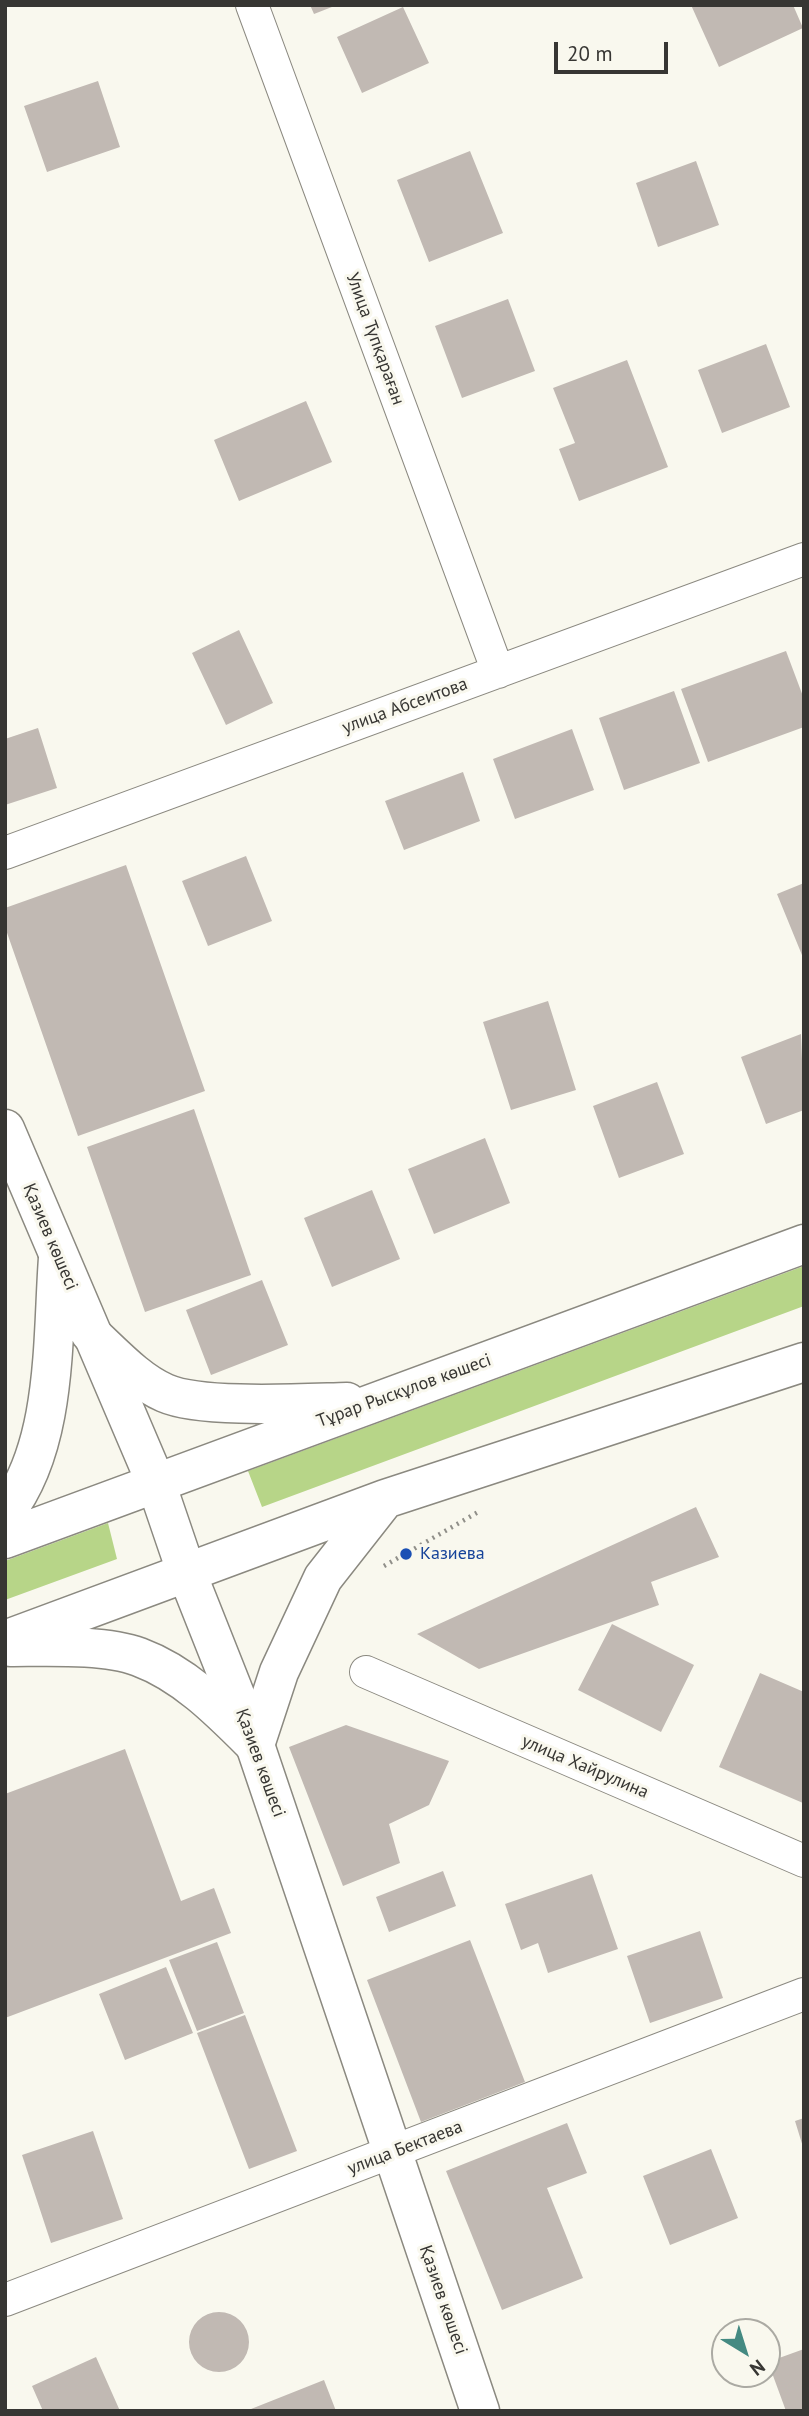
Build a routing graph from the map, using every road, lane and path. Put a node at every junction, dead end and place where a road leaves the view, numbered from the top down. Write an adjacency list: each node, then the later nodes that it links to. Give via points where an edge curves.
1 (252, 5): 3 (street, Улица Түпқараған)
2 (804, 559): 3 (street, улица Абсеитова)
3 (498, 672): 4 (street, улица Абсеитова)
4 (5, 853)
5 (5, 1129): 7 (main road, Қазиев көшесі)
6 (804, 1244): 10 (main road, Тұрар Рыскұлов көшесі)
7 (58, 1258): 8 (main road, Қазиев көшесі); 13 (main road, via 43,1438 22,1492)
8 (90, 1333): 10 (main road, via 166,1394 205,1401 284,1404); 11 (main road, Қазиев көшесі)
9 (804, 1362): 12 (main road)
10 (377, 1401): 11 (main road, Тұрар Рыскұлов көшесі)
11 (156, 1483): 14 (main road, Тұрар Рыскұлов көшесі); 15 (main road, Қазиев көшесі)
12 (385, 1499): 15 (main road); 19 (main road, via 323,1578 279,1672)
13 (5, 1513)
14 (5, 1539)
15 (186, 1571): 16 (main road); 19 (main road, Қазиев көшесі)
16 (5, 1640)
17 (5, 1647): 19 (main road, via 74,1647 138,1657 201,1692)
18 (366, 1672): 20 (street, улица Хайрулина)
19 (255, 1745): 22 (main road, Қазиев көшесі)
20 (804, 1861)
21 (804, 1994): 22 (street, улица Бектаева)
22 (392, 2153): 23 (street, улица Бектаева); 24 (main road, Қазиев көшесі)
23 (5, 2300)
24 (480, 2411)

